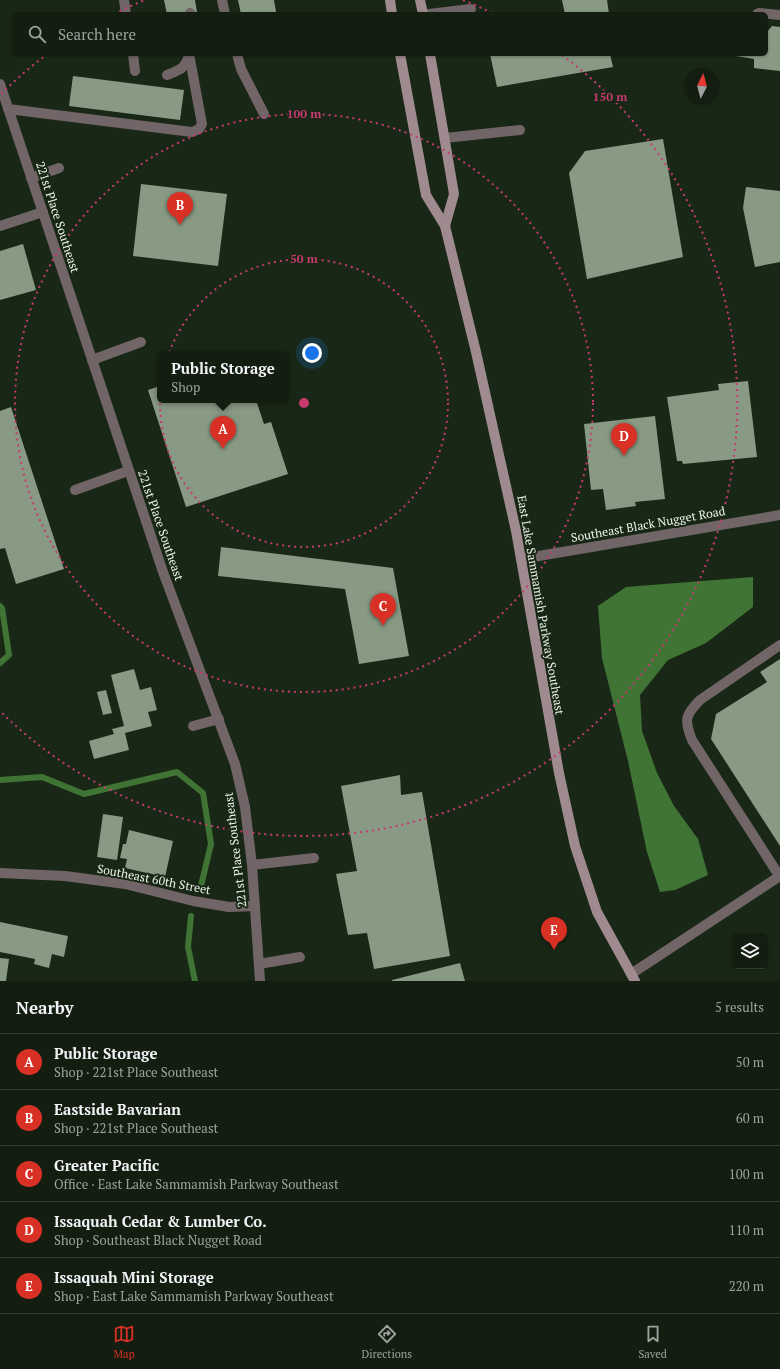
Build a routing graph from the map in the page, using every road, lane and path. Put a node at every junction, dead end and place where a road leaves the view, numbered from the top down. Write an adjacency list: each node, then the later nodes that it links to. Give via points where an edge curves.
1 (124, 0): 6 (street)
2 (222, 0): 7 (street)
3 (390, 0): 8 (main road)
4 (420, 0): 9 (main road)
5 (471, 9): 10 (street)
6 (126, 12)
7 (225, 12)
8 (392, 12)
9 (423, 12)
10 (446, 12)
11 (768, 13): 12 (street)
12 (780, 15)
13 (132, 56): 19 (street)
14 (188, 56): 20 (street, via 186,65 179,71)
15 (189, 56): 22 (street, via 202,124 199,129 192,132)
16 (238, 56): 23 (street, via 241,70)
17 (400, 56): 30 (main road, East Lake Sammamish Parkway Southeast, via 426,196)
18 (430, 56): 25 (main road, East Lake Sammamish Parkway Southeast)
19 (135, 71)
20 (167, 75)
21 (0, 84): 22 (street, 221st Place Southeast)
22 (8, 109): 27 (street, 221st Place Southeast)
23 (264, 114)
24 (520, 130): 25 (street)
25 (445, 138): 30 (main road, East Lake Sammamish Parkway Southeast, via 454,194)
26 (59, 168): 27 (street)
27 (32, 178): 28 (street, 221st Place Southeast)
28 (43, 212): 29 (street); 32 (street, 221st Place Southeast)
29 (0, 226)
30 (445, 226): 36 (main road, East Lake Sammamish Parkway Southeast, via 478,360)
31 (141, 342): 32 (street)
32 (92, 360): 33 (street, 221st Place Southeast)
33 (128, 471): 34 (street); 38 (street, 221st Place Southeast, via 162,572)
34 (75, 490)
35 (780, 515): 36 (street, Southeast Black Nugget Road)
36 (521, 559): 47 (main road, East Lake Sammamish Parkway Southeast, via 559,773 575,846 597,912)
37 (780, 645): 43 (street, via 700,700 689,711 686,727)
38 (219, 719): 39 (street); 41 (street, 221st Place Southeast, via 243,793)
39 (193, 726)
40 (314, 858): 41 (street)
41 (252, 865): 44 (street, 221st Place Southeast)
42 (0, 873): 44 (street, Southeast 60th Street, via 65,876 117,883 229,907)
43 (780, 877): 47 (street)
44 (255, 906): 46 (street, 221st Place Southeast)
45 (300, 956): 46 (street)
46 (259, 964): 48 (street, 221st Place Southeast)
47 (633, 977)
48 (260, 981)

